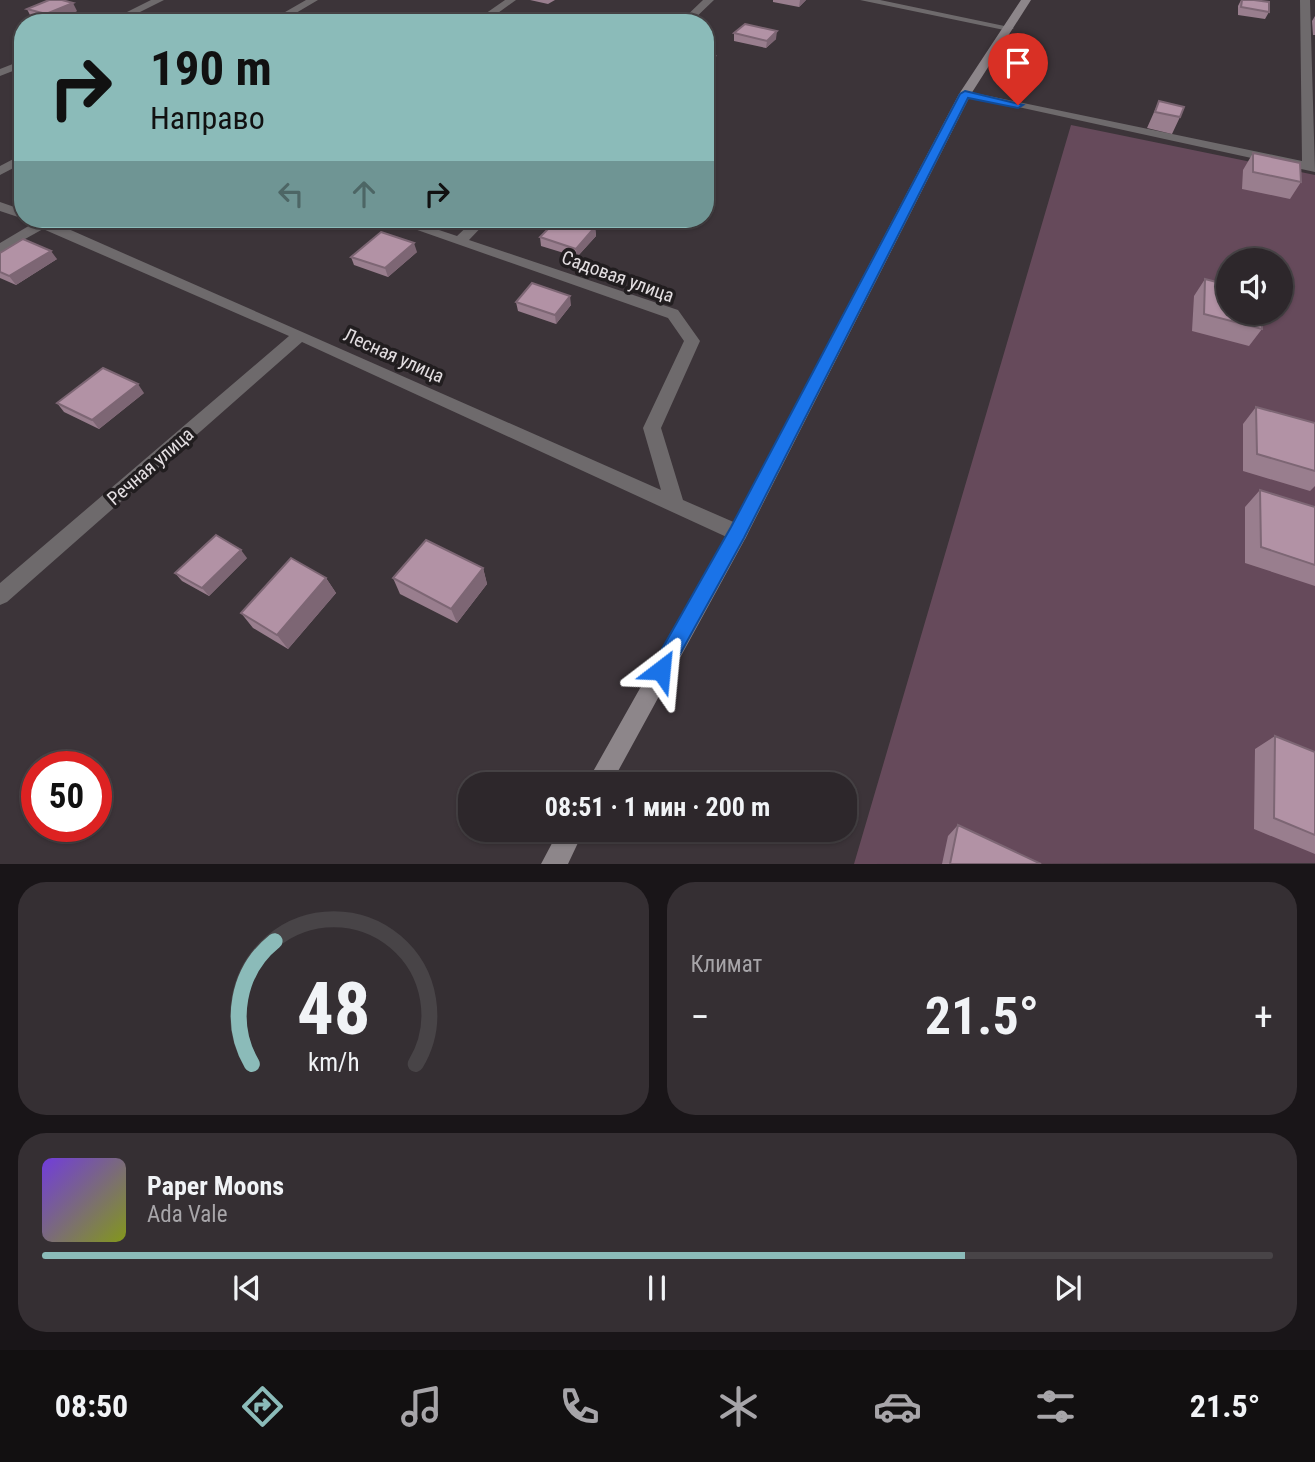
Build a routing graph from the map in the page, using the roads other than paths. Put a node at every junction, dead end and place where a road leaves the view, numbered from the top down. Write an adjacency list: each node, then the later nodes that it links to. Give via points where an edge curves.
1 (159, 0): 8 (street)
2 (313, 0): 9 (street)
3 (511, 0): 10 (street)
4 (709, 0): 11 (street)
5 (865, 0): 12 (street)
6 (1026, 0): 12 (main road)
7 (1305, 0): 14 (street)
8 (129, 14)
9 (287, 14)
10 (490, 14)
11 (694, 14)
12 (1009, 29): 13 (main road)
13 (965, 94): 14 (street); 23 (main road)
14 (1311, 167)
15 (28, 228): 20 (street)
16 (54, 228): 21 (street, Лесная улица)
17 (420, 228): 19 (street, Садовая улица)
18 (473, 228): 19 (street)
19 (460, 241): 22 (street, Садовая улица, via 673,314 692,341 652,428)
20 (0, 248)
21 (300, 335): 22 (street, Лесная улица); 24 (street, Речная улица)
22 (675, 505): 23 (street, Лесная улица)
23 (737, 533): 25 (main road)
24 (0, 596)
25 (605, 772)
26 (565, 842): 27 (main road)
27 (554, 863)

